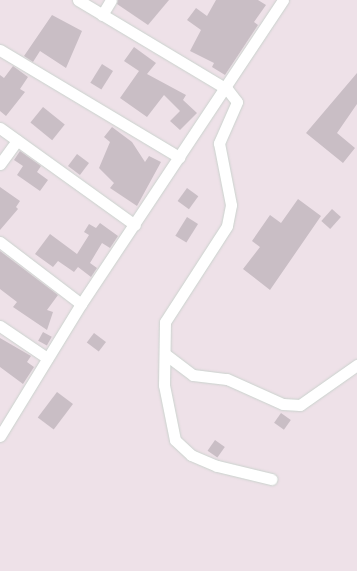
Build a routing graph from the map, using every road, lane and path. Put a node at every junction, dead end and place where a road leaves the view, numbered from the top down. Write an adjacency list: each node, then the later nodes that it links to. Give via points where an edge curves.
1 (78, 0): 4 (street)
2 (112, 0): 4 (street)
3 (280, 1): 6 (street)
4 (102, 15): 6 (street)
5 (0, 50): 9 (street)
6 (227, 88): 9 (street); 15 (street, via 237,102 219,143 231,205 227,226 165,322)
7 (0, 128): 8 (street)
8 (17, 141): 10 (street); 11 (street)
9 (179, 157): 11 (street)
10 (0, 164)
11 (135, 225): 13 (street)
12 (0, 242): 13 (street)
13 (81, 304): 16 (street)
14 (0, 326): 16 (street)
15 (165, 354): 17 (street, via 193,375 227,379 283,404 300,404); 19 (street, via 167,414 175,440 191,455 217,466)
16 (47, 358): 18 (street)
17 (357, 365)
18 (0, 436)
19 (271, 479)

